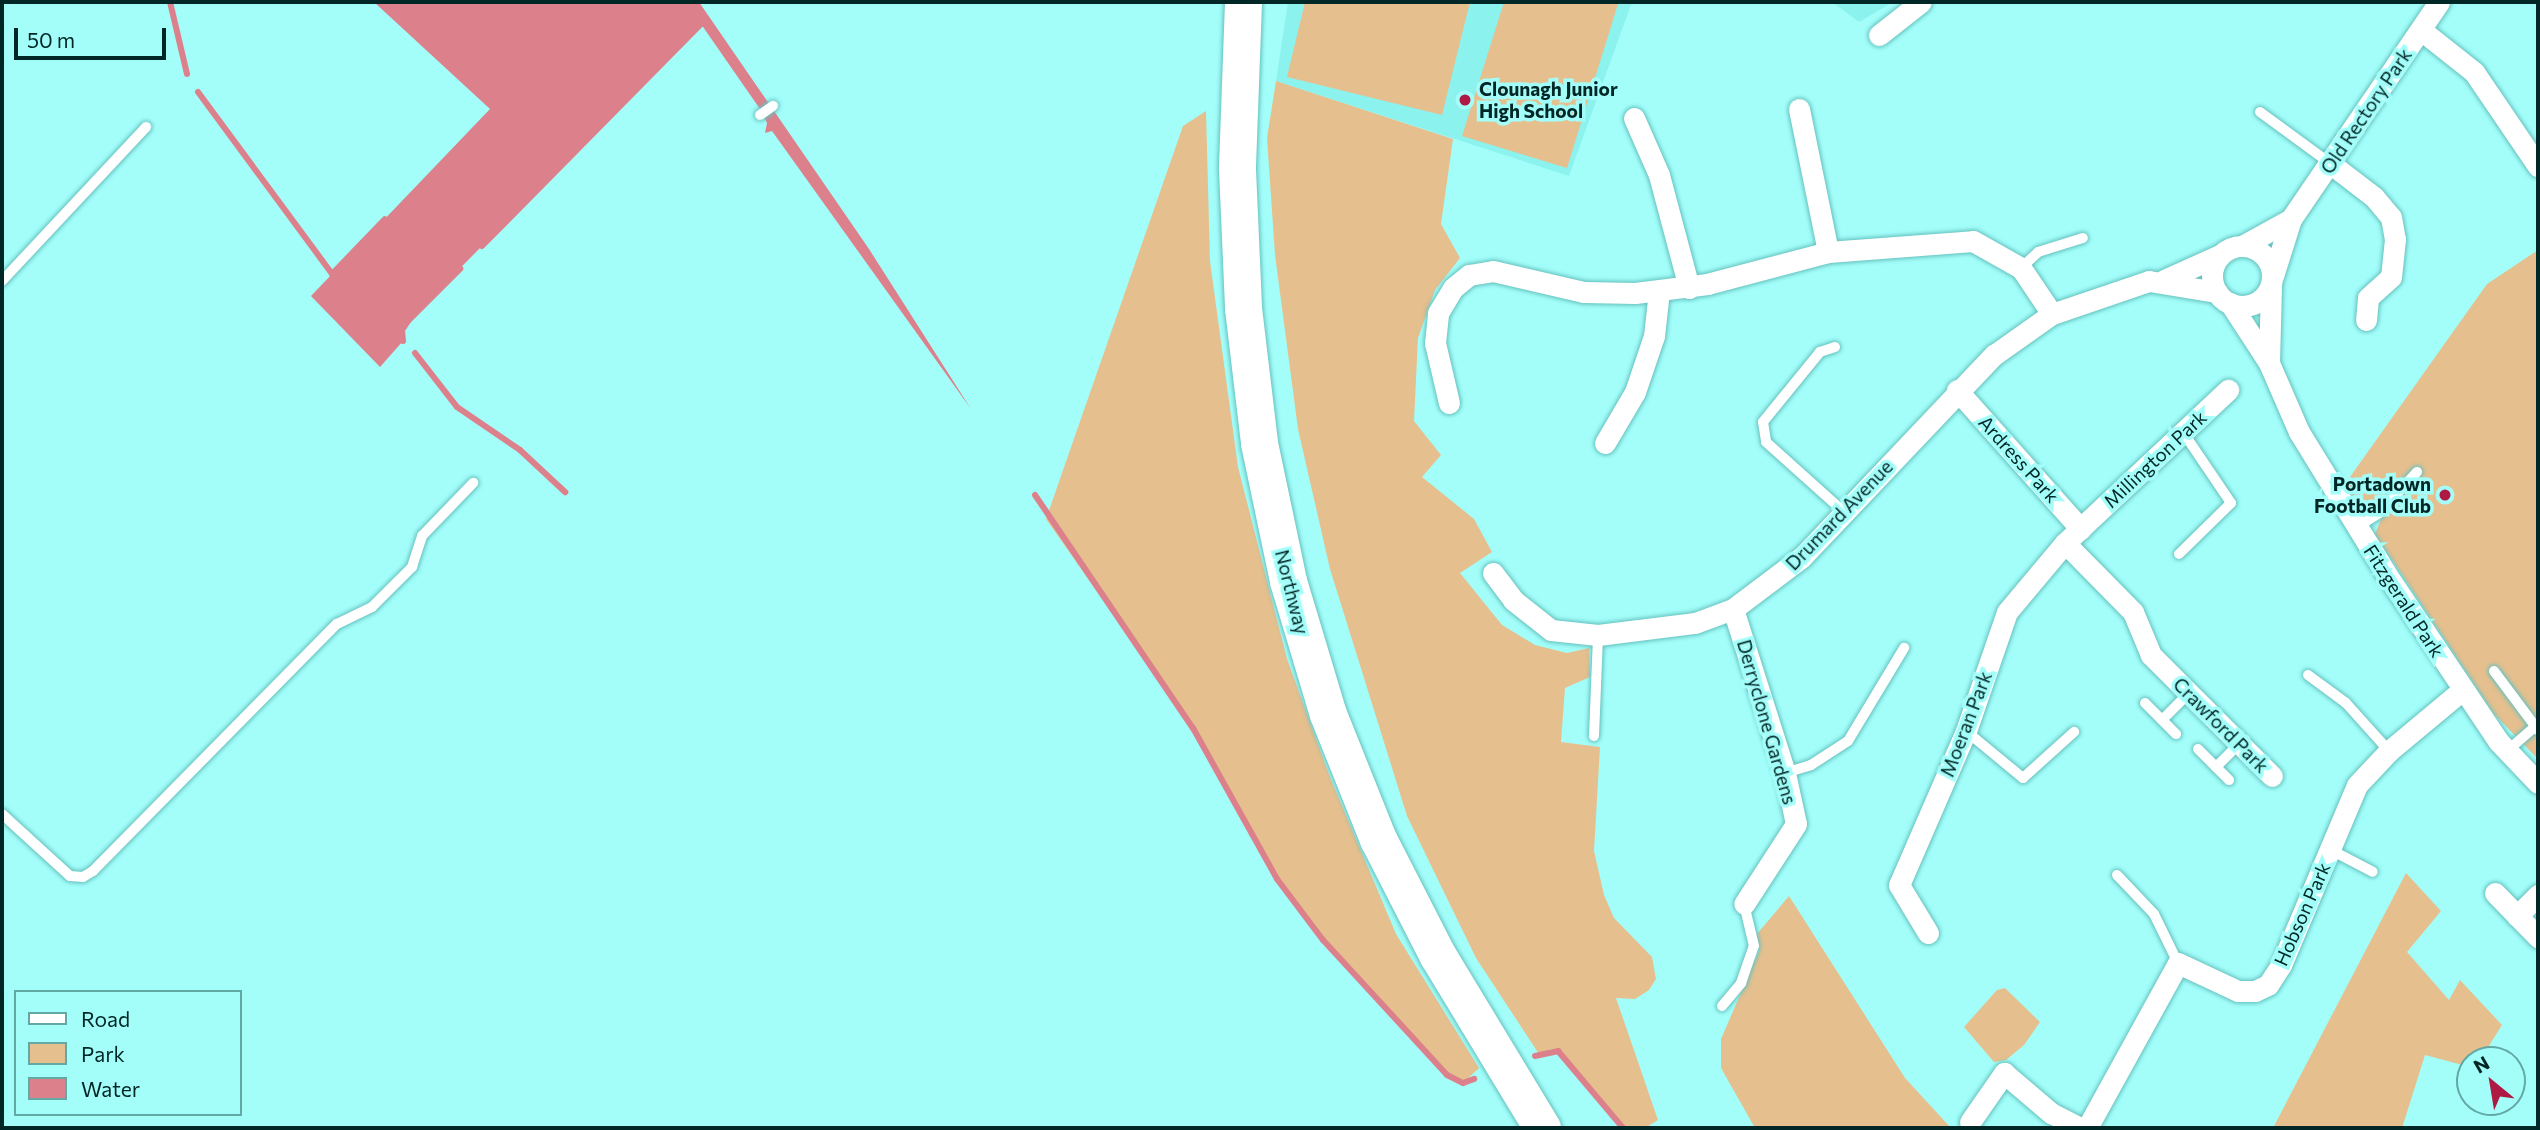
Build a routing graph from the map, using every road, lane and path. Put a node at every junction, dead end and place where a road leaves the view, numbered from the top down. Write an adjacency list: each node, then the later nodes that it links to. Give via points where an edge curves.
1 (1243, 2): 78 (highway, Northway, via 1237,155 1243,308 1259,443 1287,581 1328,714 1378,839 1438,956)
2 (1921, 2): 5 (street)
3 (2439, 2): 4 (street, Old Rectory Park)
4 (2421, 30): 12 (street, Old Rectory Park); 13 (street, via 2474,72)
5 (1893, 32)
6 (773, 106): 9 (lane)
7 (1799, 108): 17 (street)
8 (2260, 112): 12 (lane)
9 (760, 115)
10 (1634, 118): 23 (street, via 1659,175)
11 (146, 127): 21 (lane)
12 (2331, 164): 14 (street, Old Rectory Park); 27 (street, via 2374,197 2391,217 2395,239 2391,277 2368,299)
13 (2538, 166)
14 (2291, 219): 16 (street, Old Rectory Park); 22 (street, Old Rectory Park)
15 (2083, 238): 19 (lane, via 2038,252)
16 (2244, 245): 18 (street); 22 (street, via 2261,251)
17 (1828, 252): 19 (street, via 1973,241); 23 (street)
18 (2220, 255): 20 (street, Drumard Avenue); 25 (street, via 2212,273)
19 (2021, 268): 26 (street)
20 (2164, 280): 25 (street, Drumard Avenue); 26 (street, Drumard Avenue)
21 (2, 281)
22 (2272, 281): 25 (street, via 2258,302); 29 (street, Fitzgerald Park)
23 (1689, 288): 24 (street)
24 (1659, 290): 32 (street, via 1584,292 1493,271 1469,275 1453,288 1438,313 1434,344); 34 (street, via 1654,336 1635,393)
25 (2223, 298): 29 (street, Fitzgerald Park)
26 (2052, 314): 30 (street, Drumard Avenue, via 1994,355)
27 (2366, 320)
28 (1835, 347): 37 (lane, via 1821,352 1763,422 1766,442)
29 (2269, 363): 38 (street, Fitzgerald Park, via 2299,432)
30 (1956, 390): 37 (street, Drumard Avenue); 39 (street, Ardress Park)
31 (2228, 390): 33 (street, Millington Park)
32 (1449, 403)
33 (2183, 432): 39 (street, Millington Park); 40 (lane, via 2231,503)
34 (1605, 443)
35 (2417, 472): 38 (lane, via 2379,513)
36 (473, 483): 65 (lane, via 422,536 412,567 373,607 337,624 93,871 70,876)
37 (1844, 512): 42 (street, Drumard Avenue, via 1802,557)
38 (2357, 527): 47 (street, Fitzgerald Park)
39 (2073, 536): 48 (street, Crawford Park, via 2133,612 2151,655); 52 (street, Moeran Park, via 2007,612)
40 (2179, 554)
41 (1493, 573): 43 (street, Drumard Avenue, via 1513,600 1551,630)
42 (1733, 608): 43 (street, Drumard Avenue, via 1695,623); 61 (street, Derryclone Gardens)
43 (1598, 635): 55 (lane)
44 (1904, 648): 61 (lane, via 1849,741 1811,765)
45 (2494, 671): 51 (lane)
46 (2308, 675): 58 (lane, via 2346,703)
47 (2462, 691): 58 (street, Hobson Park); 59 (street)
48 (2189, 693): 50 (lane); 56 (street, Crawford Park)
49 (2145, 703): 50 (lane)
50 (2162, 720): 54 (lane)
51 (2537, 728): 59 (lane)
52 (1966, 731): 53 (lane, via 2023,778); 73 (street, Moeran Park, via 1899,885)
53 (2074, 732)
54 (2176, 734)
55 (1594, 736)
56 (2240, 743): 60 (lane); 62 (street, Crawford Park)
57 (2197, 749): 60 (lane)
58 (2389, 751): 66 (street, Hobson Park, via 2357,785)
59 (2507, 751): 64 (street)
60 (2216, 767): 63 (lane)
61 (1785, 773): 71 (street, Derryclone Gardens, via 1796,824)
62 (2272, 776)
63 (2229, 780)
64 (2538, 783)
65 (2, 814)
66 (2330, 850): 67 (lane); 75 (street, Hobson Park, via 2268,985 2255,991 2238,990)
67 (2373, 872)
68 (2116, 874): 75 (lane, via 2154,914)
69 (2495, 893): 72 (street)
70 (2538, 895): 72 (street)
71 (1744, 904): 76 (lane, via 1754,946 1741,983)
72 (2517, 916): 74 (street)
73 (1928, 933)
74 (2538, 937)
75 (2178, 963): 80 (street)
76 (1722, 1006)
77 (1970, 1122): 79 (street, via 2004,1073 2051,1113)
78 (1542, 1128)
79 (2080, 1128)
80 (2087, 1128)

